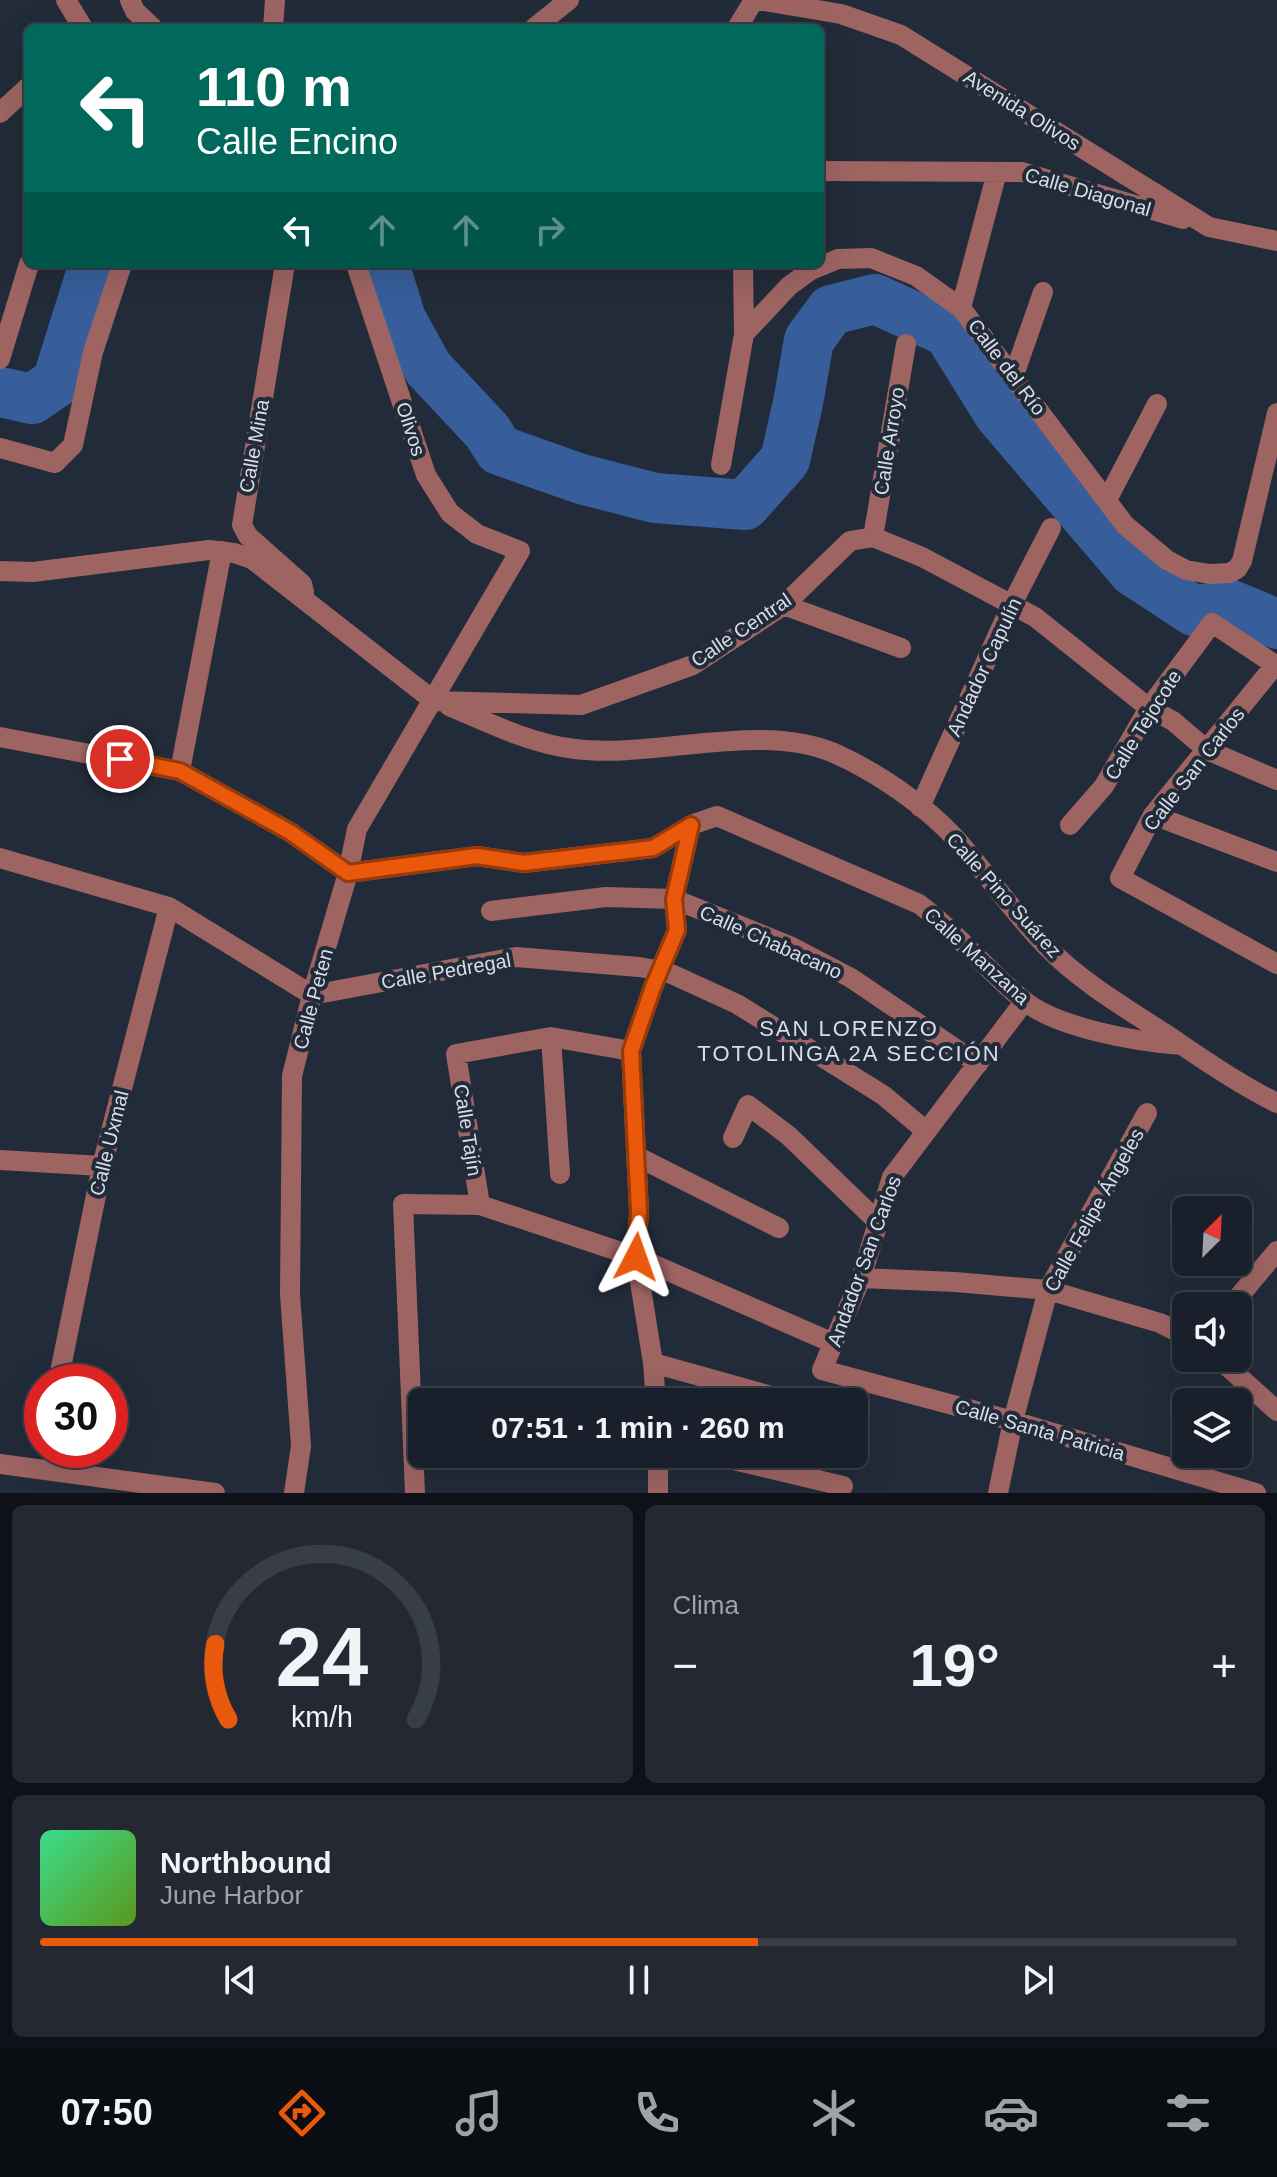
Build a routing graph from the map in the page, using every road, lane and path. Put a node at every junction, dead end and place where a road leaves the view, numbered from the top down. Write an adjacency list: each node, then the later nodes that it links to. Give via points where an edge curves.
1 (66, 0): 6 (street)
2 (130, 0): 7 (street)
3 (275, 0): 8 (street)
4 (569, 0): 9 (street)
5 (756, 0): 10 (street); 15 (street, Avenida Olivos, via 841,14 901,35)
6 (81, 24)
7 (149, 24)
8 (273, 24)
9 (539, 24)
10 (740, 24)
11 (24, 90): 12 (street)
12 (1, 109)
13 (824, 171): 14 (street, Calle Diagonal)
14 (997, 172): 15 (street, Calle Diagonal, via 1022,172); 25 (street)
15 (1209, 227): 16 (street, Avenida Olivos)
16 (1277, 241)
17 (824, 265): 25 (street, Calle del Río, via 871,258 916,276)
18 (28, 268): 28 (street)
19 (121, 268): 32 (street, via 93,352 73,445 55,463)
20 (284, 268): 41 (street, Calle Mina, via 242,525 302,584)
21 (357, 268): 39 (street, Olivos, via 426,475 450,513 477,534)
22 (743, 268): 26 (street)
23 (816, 268): 26 (street, Calle del Río, via 789,286)
24 (1043, 292): 29 (street)
25 (961, 308): 29 (street, Calle del Río)
26 (744, 334): 33 (street)
27 (906, 344): 37 (street, Calle Arroyo)
28 (2, 355)
29 (1014, 375): 35 (street, Calle del Río)
30 (1157, 404): 35 (street)
31 (1277, 413): 34 (street)
32 (0, 448)
33 (721, 465)
34 (1268, 490): 35 (street, Calle del Río, via 1242,561 1229,573 1186,570 1167,560 1125,525)
35 (1107, 500)
36 (1051, 528): 42 (street, Andador Capulín)
37 (873, 537): 42 (street); 43 (street, Calle Central, via 850,541)
38 (222, 551): 40 (street); 41 (street, via 252,559); 50 (street)
39 (520, 551): 46 (street, Calle Peten)
40 (0, 571)
41 (307, 604): 46 (street)
42 (1012, 604): 47 (street); 52 (street, Andador Capulín)
43 (784, 605): 44 (street); 46 (street, Calle Central, via 693,665 581,705)
44 (901, 648)
45 (1276, 665): 47 (street, Calle Tejocote, via 1212,623); 49 (street, Calle San Carlos)
46 (434, 701): 52 (street, Calle Pino Suárez, via 528,738 575,750 803,742 880,778); 58 (street, Calle Peten, via 357,829)
47 (1149, 708): 49 (street); 55 (street, Calle Tejocote, via 1104,786)
48 (0, 737): 50 (street)
49 (1207, 750): 51 (street); 53 (street, Calle San Carlos)
50 (180, 771): 58 (street, via 290,832)
51 (1277, 780)
52 (920, 807): 67 (street, Calle Pino Suárez, via 955,838 1048,949)
53 (1153, 815): 57 (street); 62 (street, Calle San Carlos, via 1120,878)
54 (691, 825): 58 (street, via 653,848 524,863 477,856); 59 (street); 65 (street, Calle Manzana, via 717,816 919,904)
55 (1070, 825)
56 (0, 858): 60 (street)
57 (1277, 862)
58 (348, 873): 64 (street, Calle Peten)
59 (674, 899): 61 (street, Calle Chabacano, via 606,897); 63 (street, via 677,930); 69 (street, Calle Chabacano, via 792,947 851,978)
60 (169, 907): 64 (street); 76 (street, Calle Uxmal)
61 (491, 911)
62 (1277, 964)
63 (660, 971): 64 (street, Calle Pedregal, via 516,957); 68 (street); 72 (street, Calle Pedregal, via 737,1004 883,1095)
64 (312, 995): 103 (street, Calle Peten, via 292,1076 290,1294 301,1446)
65 (1024, 1002): 67 (street, Calle Manzana, via 1100,1032); 69 (street, Andador San Carlos)
66 (551, 1037): 68 (street); 77 (street); 78 (street, Calle Tajín, via 456,1054)
67 (1181, 1045): 70 (street, Calle Pino Suárez)
68 (631, 1051): 74 (street)
69 (978, 1064): 72 (street, Andador San Carlos)
70 (1277, 1103)
71 (1147, 1113): 84 (street, Calle Felipe Ángeles)
72 (926, 1131): 79 (street, Andador San Carlos, via 892,1177)
73 (733, 1138): 79 (street, via 748,1105 789,1136)
74 (636, 1156): 80 (street); 82 (street)
75 (0, 1160): 76 (street)
76 (102, 1166): 89 (street, Calle Uxmal)
77 (560, 1174)
78 (480, 1205): 82 (street); 104 (street, via 403,1204)
79 (878, 1222): 83 (street, Andador San Carlos)
80 (779, 1228)
81 (1277, 1251): 85 (street)
82 (636, 1257): 87 (street); 88 (street)
83 (861, 1278): 84 (street); 87 (street, Andador San Carlos)
84 (1048, 1290): 86 (street); 95 (street, Calle Felipe Ángeles)
85 (1243, 1292)
86 (1172, 1329)
87 (833, 1343): 90 (street, Andador San Carlos)
88 (653, 1363): 92 (street); 93 (street)
89 (62, 1364)
90 (822, 1370): 95 (street, Calle Santa Patricia)
91 (1234, 1372): 94 (street)
92 (655, 1388)
93 (743, 1388)
94 (1277, 1411)
95 (1013, 1421): 106 (street, Calle Felipe Ángeles); 107 (street, Calle Santa Patricia)
96 (24, 1462): 97 (street)
97 (0, 1464)
98 (84, 1468): 102 (street)
99 (658, 1468): 105 (street)
100 (767, 1468): 101 (street)
101 (843, 1486)
102 (215, 1493)
103 (294, 1493)
104 (415, 1493)
105 (658, 1493)
106 (998, 1493)
107 (1256, 1493)

